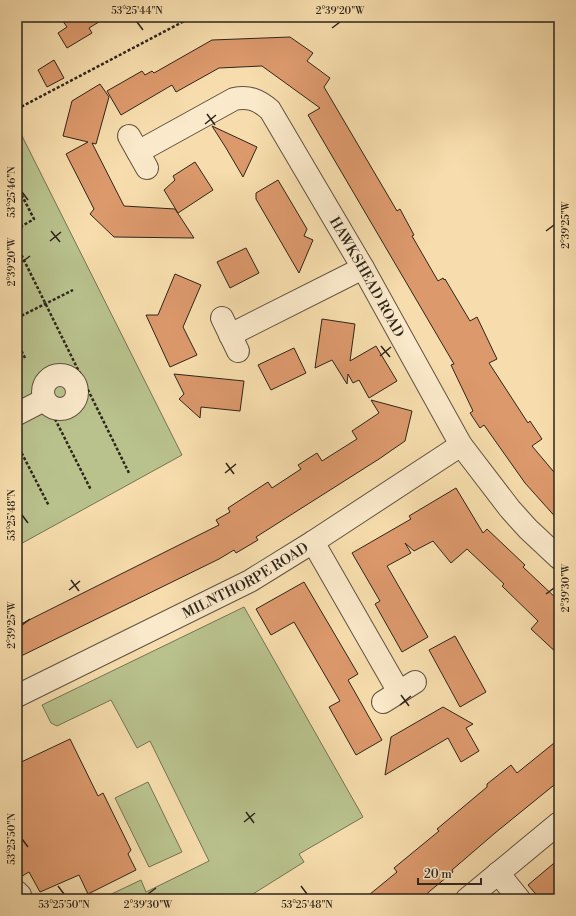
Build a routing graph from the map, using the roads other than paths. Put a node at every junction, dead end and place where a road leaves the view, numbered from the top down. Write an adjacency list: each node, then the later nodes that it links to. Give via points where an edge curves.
1 (138, 152): 2 (street, HAWKSHEAD ROAD, via 227,101 241,97 257,100 275,117)
2 (363, 268): 3 (street); 6 (street, HAWKSHEAD ROAD)
3 (230, 334)
4 (46, 402): 5 (street)
5 (17, 414)
6 (461, 445): 7 (street, MILNTHORPE ROAD); 8 (street, HAWKSHEAD ROAD, via 510,509)
7 (313, 542): 9 (street); 10 (street, MILNTHORPE ROAD, via 250,580)
8 (559, 558)
9 (399, 692)
10 (17, 696)
11 (559, 823): 12 (street)
12 (498, 873): 13 (street); 14 (street)
13 (467, 899)
14 (519, 899)

